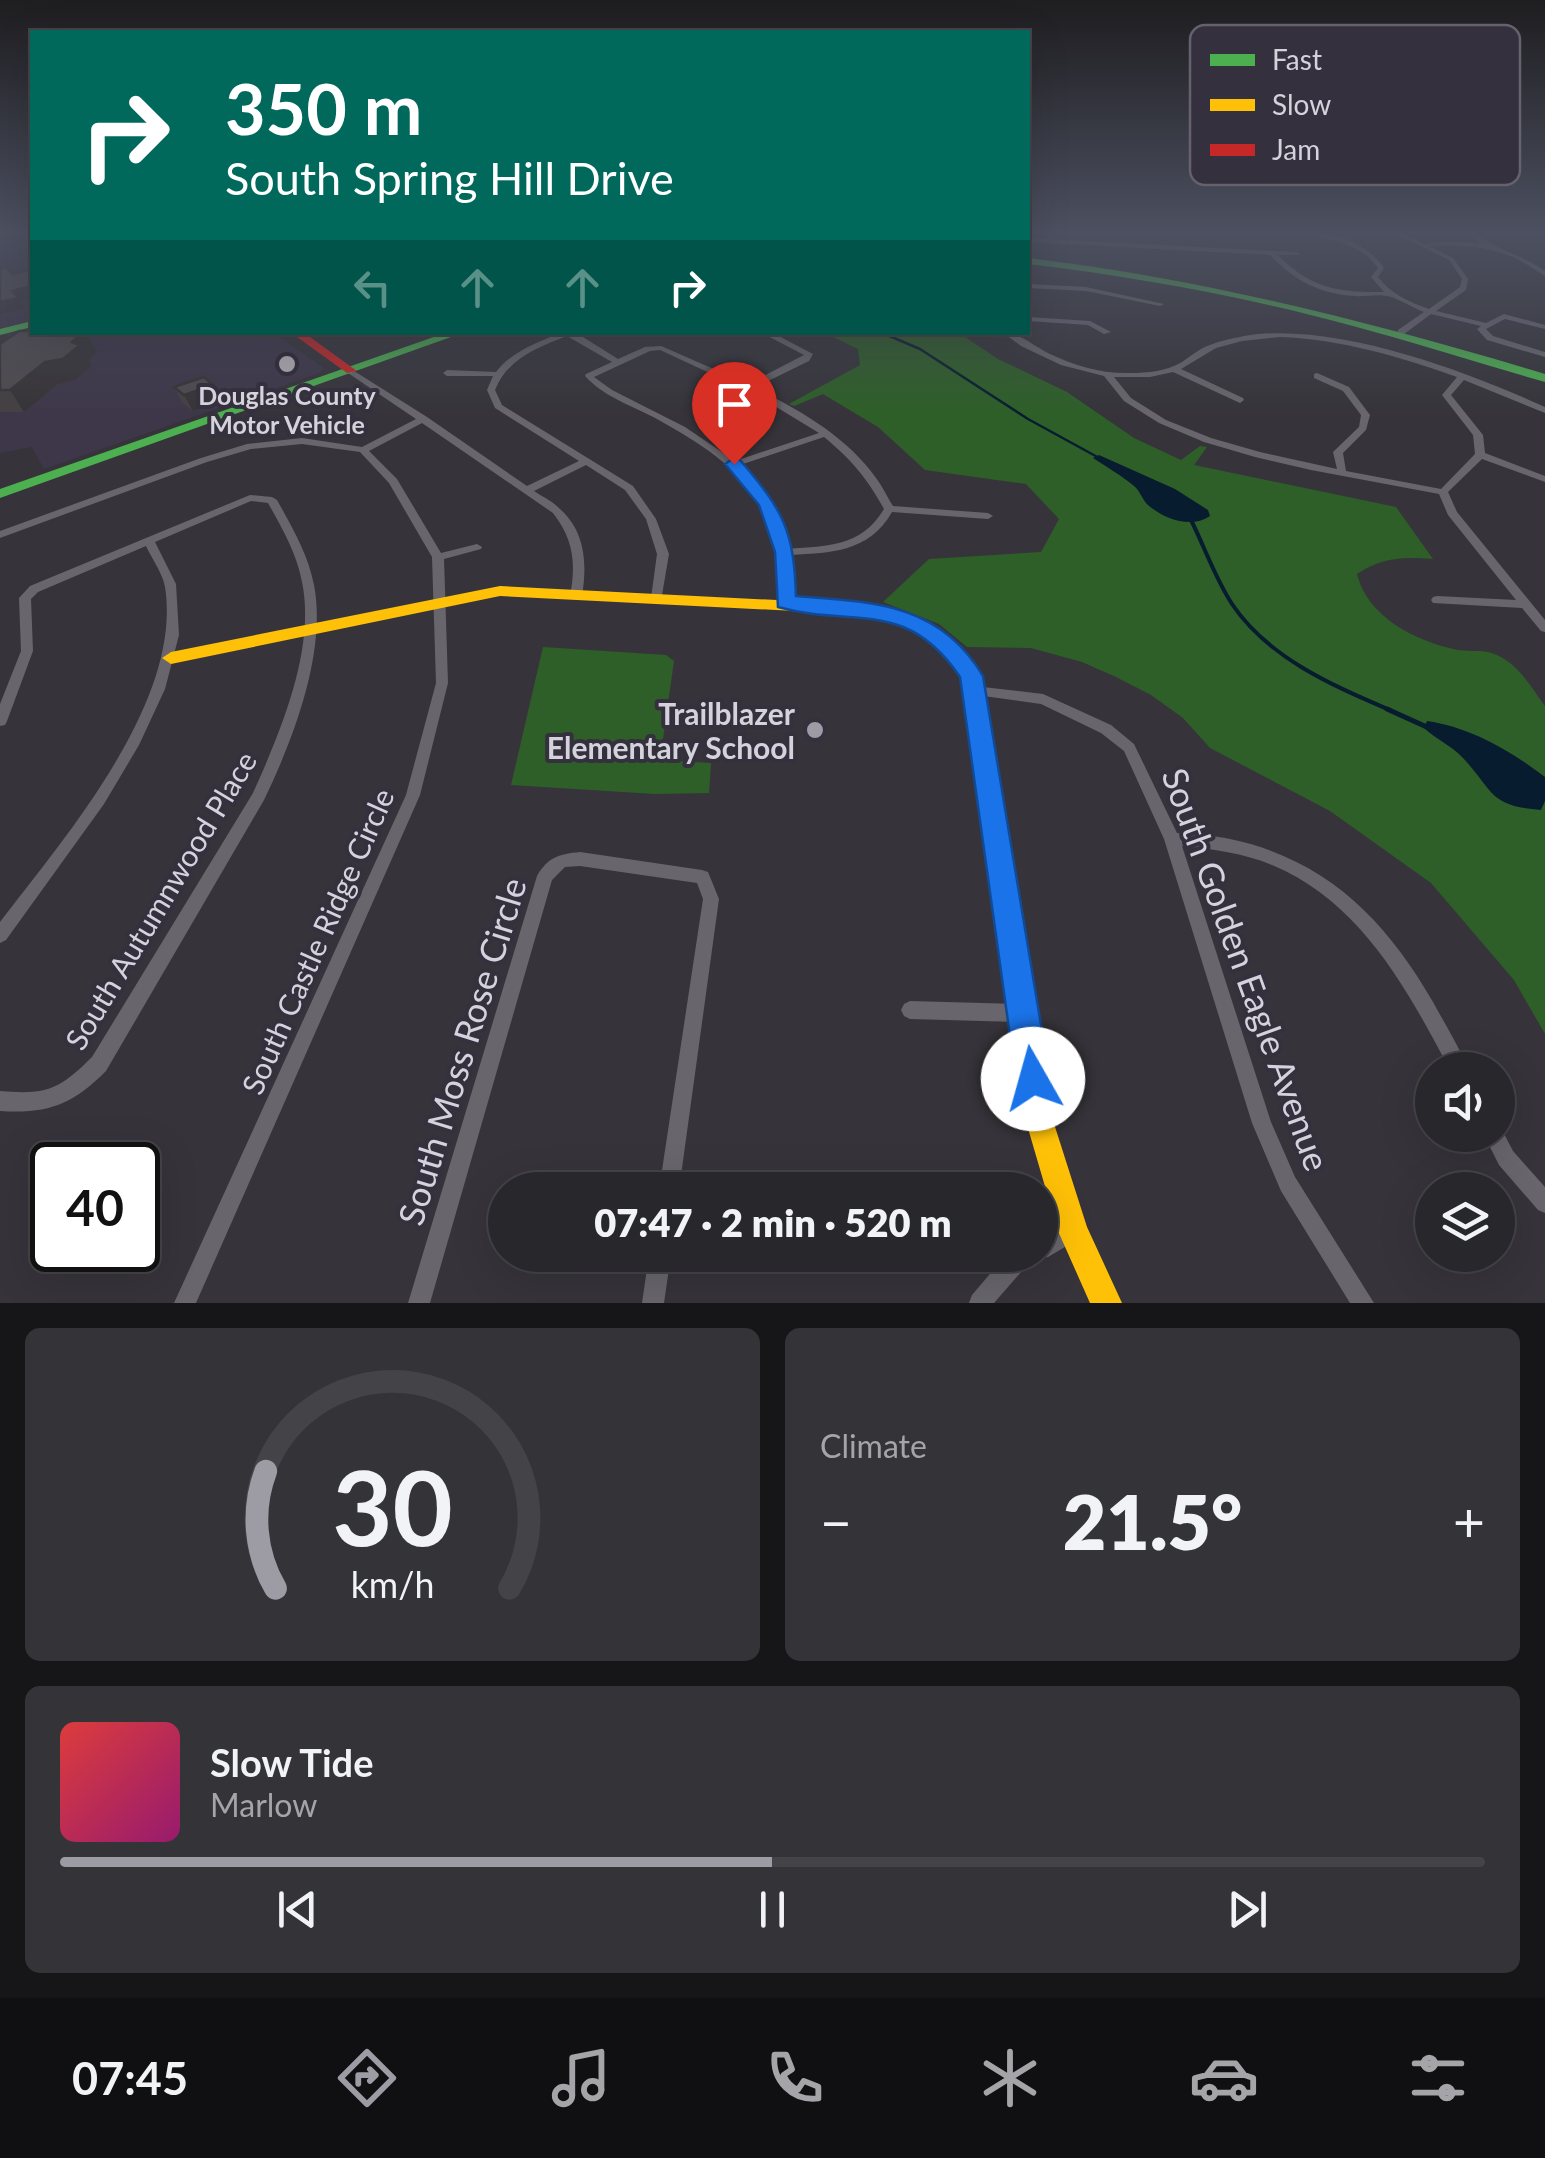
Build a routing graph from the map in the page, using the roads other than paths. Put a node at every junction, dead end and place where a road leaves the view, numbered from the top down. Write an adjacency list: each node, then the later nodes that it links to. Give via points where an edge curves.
1 (1105, 293): 6 (street)
2 (1241, 293): 14 (main road)
3 (1348, 293): 5 (street)
4 (1457, 293): 7 (street)
5 (1390, 294): 7 (street)
6 (1160, 304)
7 (1434, 310): 10 (street); 14 (street)
8 (1030, 319): 13 (street, via 1090,323)
9 (30, 324): 12 (main road)
10 (1486, 325): 11 (street, via 1504,316); 21 (street, via 1481,333 1490,338)
11 (1545, 327)
12 (0, 332)
13 (1108, 332)
14 (1402, 332): 30 (main road)
15 (299, 335): 24 (main road)
16 (452, 335): 24 (main road)
17 (563, 335): 27 (street, via 518,355)
18 (571, 335): 22 (street)
19 (770, 335): 31 (street, via 809,354)
20 (1011, 335): 26 (street, via 1050,360)
21 (1545, 354)
22 (617, 362): 31 (street, via 661,348); 41 (street, via 596,370 592,381)
23 (1173, 370): 26 (street); 29 (street, via 1208,349 1278,331); 32 (street)
24 (351, 371): 34 (street); 46 (main road)
25 (447, 373): 27 (street)
26 (1106, 373): 42 (street, via 1120,394 1186,435)
27 (495, 374): 40 (street, via 491,390 498,406)
28 (1317, 376): 42 (street, via 1346,389 1366,416 1338,452)
29 (1461, 378): 33 (street); 39 (street, via 1446,395 1478,435)
30 (1545, 378)
31 (748, 388): 36 (street)
32 (1240, 400)
33 (1545, 410)
34 (424, 419): 38 (street); 44 (street)
35 (313, 428): 37 (street)
36 (824, 434): 41 (street); 47 (street, via 854,460)
37 (302, 440): 38 (street); 49 (street, via 220,455)
38 (363, 450): 53 (street, South Castle Ridge Circle, via 393,481)
39 (1480, 455): 43 (street); 45 (street)
40 (584, 462): 44 (street); 55 (street, via 629,488 652,519 663,554)
41 (734, 464): 52 (street, via 768,504)
42 (1342, 470): 45 (street)
43 (1545, 479)
44 (529, 489): 54 (street, via 574,532 581,552)
45 (1442, 492): 59 (street)
46 (0, 494)
47 (889, 510): 48 (street); 52 (street, via 881,527 860,542)
48 (988, 516)
49 (0, 535)
50 (148, 540): 60 (street, South Autumnwood Place, via 250,498 272,500 302,563); 62 (street, via 174,590); 64 (street, via 52,579 25,598 27,650)
51 (476, 547): 53 (street)
52 (785, 552): 58 (street)
53 (438, 557): 57 (street, South Castle Ridge Circle)
54 (576, 596): 55 (main road); 57 (main road, via 500,591)
55 (657, 598): 58 (main road)
56 (1438, 600): 59 (street)
57 (441, 602): 60 (main road); 78 (street, South Castle Ridge Circle, via 442,683 413,796)
58 (786, 602): 63 (main road, via 905,618 952,648)
59 (1526, 604): 61 (street)
60 (310, 628): 62 (main road); 70 (street, South Autumnwood Place, via 298,696 259,796 99,1064 51,1102)
61 (1545, 628)
62 (171, 658): 66 (street, via 104,792)
63 (974, 691): 65 (street, South Golden Eagle Avenue, via 1044,699 1106,730 1129,748); 68 (main road)
64 (0, 721)
65 (1172, 838): 69 (street, via 1234,846 1281,863 1356,908 1410,975); 83 (street, South Golden Eagle Avenue, via 1262,1123 1288,1184)
66 (0, 934)
67 (910, 1010): 68 (street)
68 (1025, 1013): 74 (main road, via 1037,1112)
69 (1451, 1052)
70 (0, 1101)
71 (1503, 1152): 73 (street)
72 (672, 1172): 79 (street, South Moss Rose Circle, via 711,899 702,876 561,862 545,876)
73 (1545, 1203)
74 (1073, 1231): 75 (street); 82 (main road)
75 (1058, 1239)
76 (658, 1272): 80 (street)
77 (1006, 1272): 81 (street)
78 (185, 1303)
79 (418, 1303)
80 (653, 1303)
81 (980, 1303)
82 (1106, 1303)
83 (1363, 1303)

